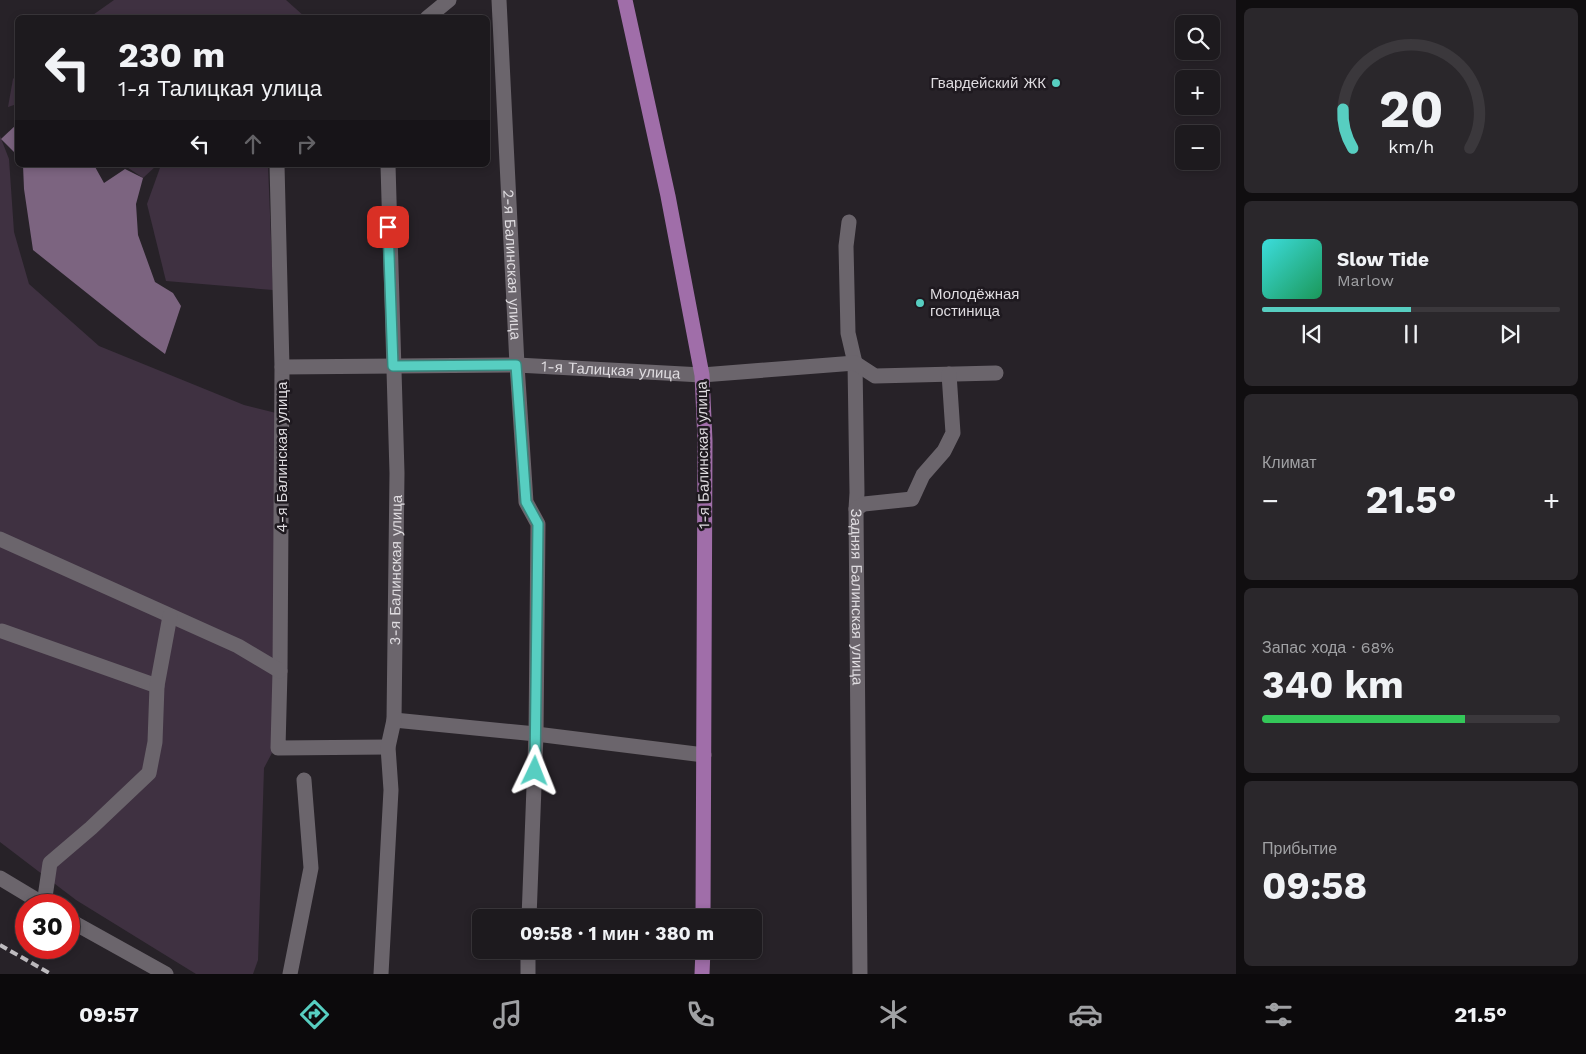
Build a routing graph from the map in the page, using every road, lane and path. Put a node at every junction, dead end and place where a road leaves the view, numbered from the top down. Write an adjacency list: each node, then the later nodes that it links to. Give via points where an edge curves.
1 (449, 0): 4 (street)
2 (499, 0): 9 (street, 2-я Балинская улица)
3 (625, 0): 14 (main road, 1-я Балинская улица, via 668,196)
4 (431, 15)
5 (277, 167): 11 (street, 4-я Балинская улица)
6 (388, 167): 10 (street, 3-я Балинская улица)
7 (849, 222): 8 (street, Задняя Балинская улица, via 846,246 848,333)
8 (854, 363): 13 (street, via 875,376); 14 (street, 1-я Талицкая улица); 15 (street, Задняя Балинская улица)
9 (516, 365): 10 (street, 1-я Талицкая улица); 14 (street, 1-я Талицкая улица); 22 (street, 2-я Балинская улица, via 526,502 538,524)
10 (393, 366): 11 (street, 1-я Талицкая улица); 21 (street, 3-я Балинская улица, via 397,473)
11 (282, 367): 19 (street, 4-я Балинская улица)
12 (996, 373): 13 (street)
13 (949, 374): 15 (street, via 953,433 944,451 923,474 912,499 864,504)
14 (702, 375): 24 (main road, 1-я Балинская улица, via 705,440)
15 (856, 509): 39 (street, Задняя Балинская улица)
16 (0, 539): 17 (street)
17 (170, 616): 19 (street, via 238,646); 20 (street)
18 (2, 631): 20 (street)
19 (280, 671): 23 (street, 4-я Балинская улица, via 278,748)
20 (157, 686): 28 (street, via 149,773 50,863)
21 (394, 720): 22 (street); 23 (street, 3-я Балинская улица)
22 (536, 734): 24 (street); 29 (street, 2-я Балинская улица)
23 (388, 747): 36 (street, 3-я Балинская улица, via 390,790)
24 (704, 755): 30 (main road, 1-я Балинская улица)
25 (304, 780): 35 (street, via 311,868)
26 (0, 878): 27 (street)
27 (27, 894)
28 (46, 894)
29 (529, 909)
30 (704, 909)
31 (80, 926): 34 (street)
32 (528, 959): 37 (street)
33 (703, 959): 38 (main road)
34 (166, 974)
35 (290, 974)
36 (381, 974)
37 (528, 974)
38 (702, 974)
39 (860, 974)

